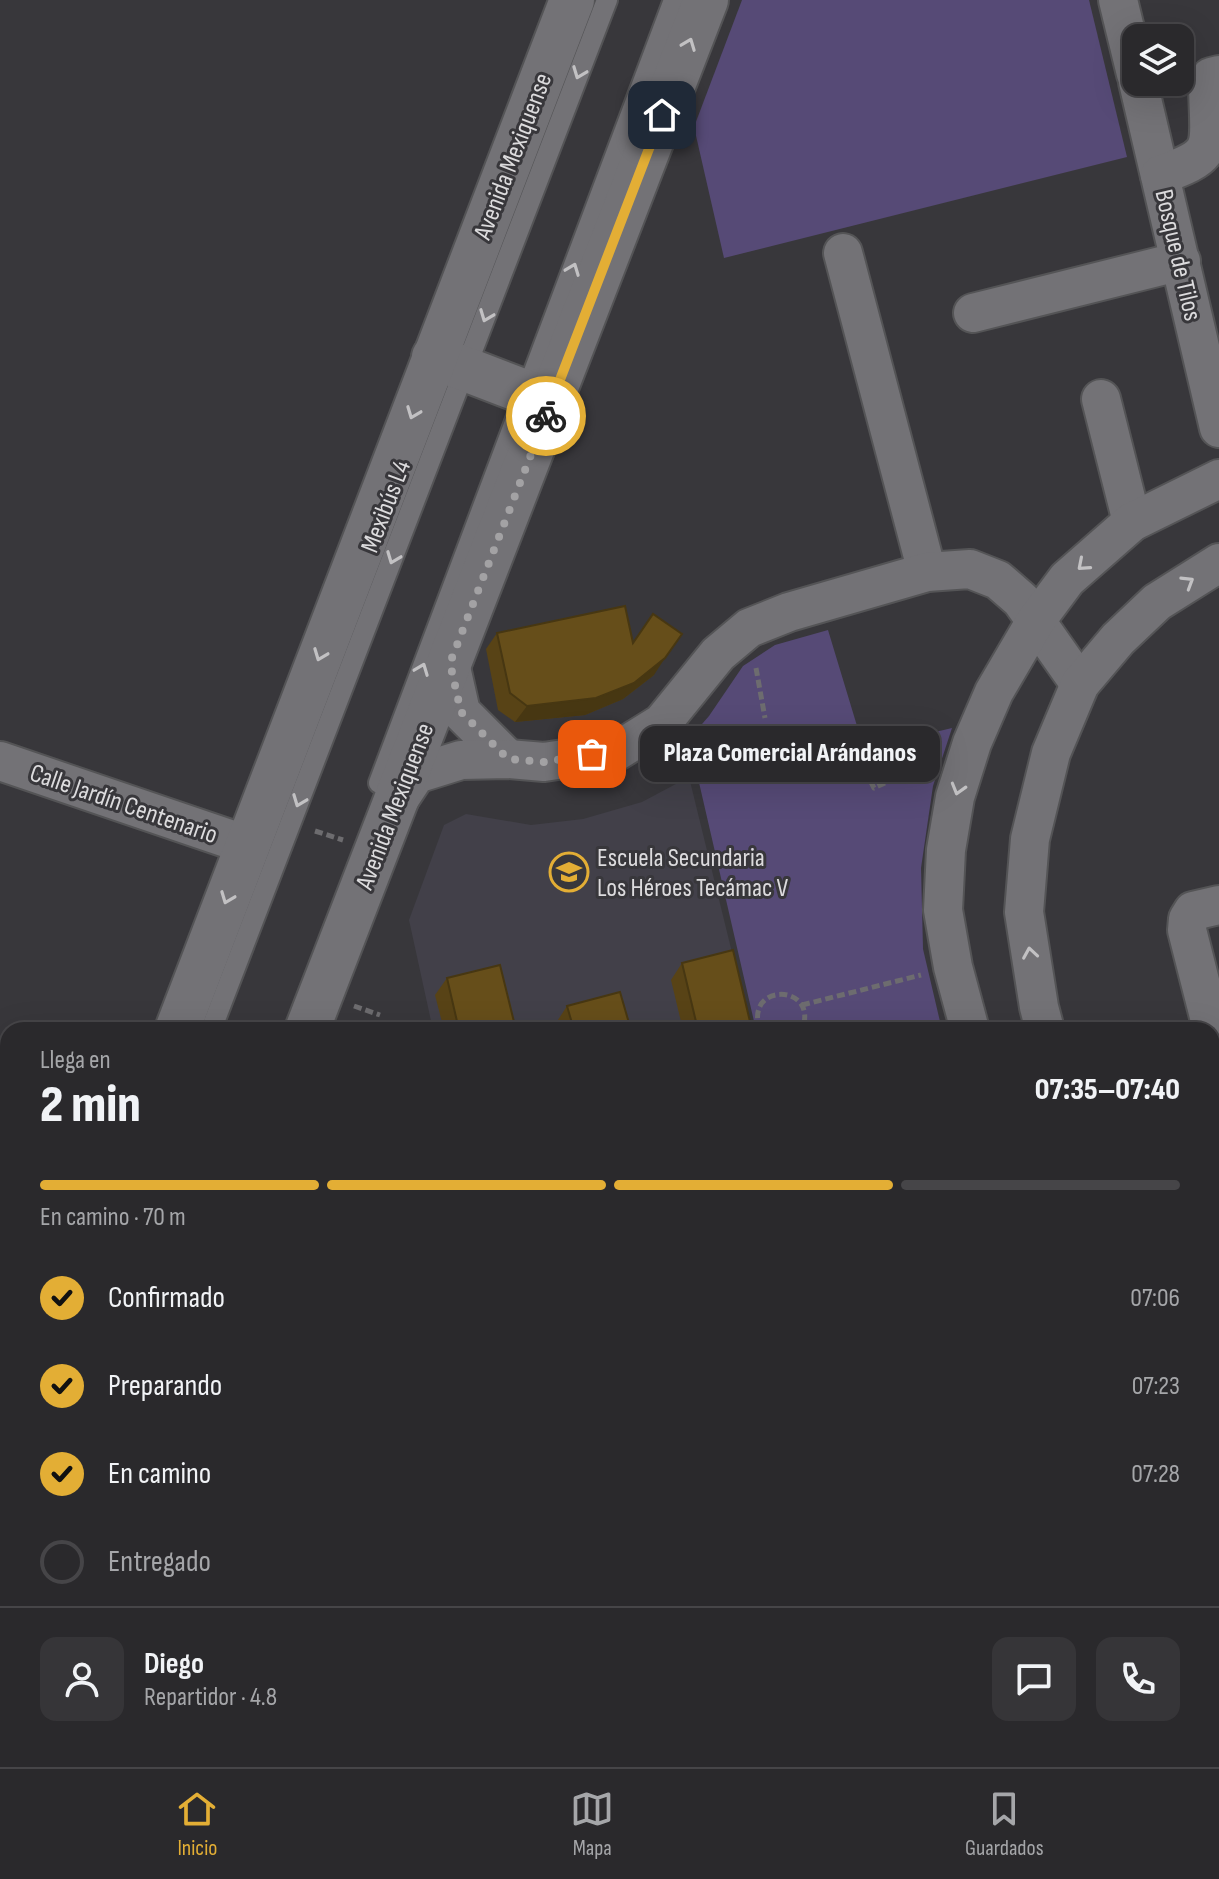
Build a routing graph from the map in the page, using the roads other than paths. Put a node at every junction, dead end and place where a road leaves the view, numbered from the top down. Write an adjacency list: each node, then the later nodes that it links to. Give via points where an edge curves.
1 (572, 0): 13 (main road, Avenida Mexiquense)
2 (607, 0): 13 (lane, Mexibús L4, one-way to 13)
3 (674, 0): 14 (lane, one-way to 3)
4 (706, 0): 14 (main road, Avenida Mexiquense, one-way to 4)
5 (1118, 0): 6 (street)
6 (1124, 24)
7 (1219, 75): 9 (street, via 1208,85 1217,151 1211,159)
8 (1141, 96): 9 (street, Bosque de Tilos)
9 (1160, 175): 11 (street, Bosque de Tilos)
10 (843, 253): 20 (street)
11 (1181, 261): 12 (street); 16 (street, Bosque de Tilos)
12 (973, 313)
13 (450, 363): 14 (main road); 28 (main road, Avenida Mexiquense, one-way to 28); 32 (lane, Mexibús L4, one-way to 32, via 291,823)
14 (539, 397): 22 (main road, Avenida Mexiquense); 27 (lane, one-way to 14)
15 (1101, 399): 18 (street)
16 (1219, 428)
17 (1219, 479): 18 (street)
18 (1132, 522): 21 (street, one-way to 21, via 1067,579)
19 (1219, 563): 23 (street, one-way to 19, via 1157,602)
20 (927, 572): 21 (street, via 970,569 998,580 1021,600); 24 (street, via 749,628 718,654 662,723 617,751 544,762)
21 (1035, 622): 23 (street); 34 (street, one-way to 34, via 994,692 972,743 946,850 943,910)
22 (450, 663): 24 (street, via 461,712); 26 (main road, Avenida Mexiquense)
23 (1080, 684): 35 (street, one-way to 23, via 1024,912 1030,839 1051,753)
24 (508, 759): 26 (street, via 461,760 416,774)
25 (0, 761): 28 (street, Calle Jardín Centenario)
26 (392, 810): 33 (main road, Avenida Mexiquense)
27 (356, 844)
28 (247, 845): 31 (main road, Avenida Mexiquense, one-way to 31)
29 (1219, 905): 30 (street, via 1193,911 1187,930)
30 (1212, 998): 36 (street)
31 (180, 1022)
32 (214, 1022)
33 (310, 1022)
34 (968, 1022)
35 (1043, 1022)
36 (1215, 1022)

